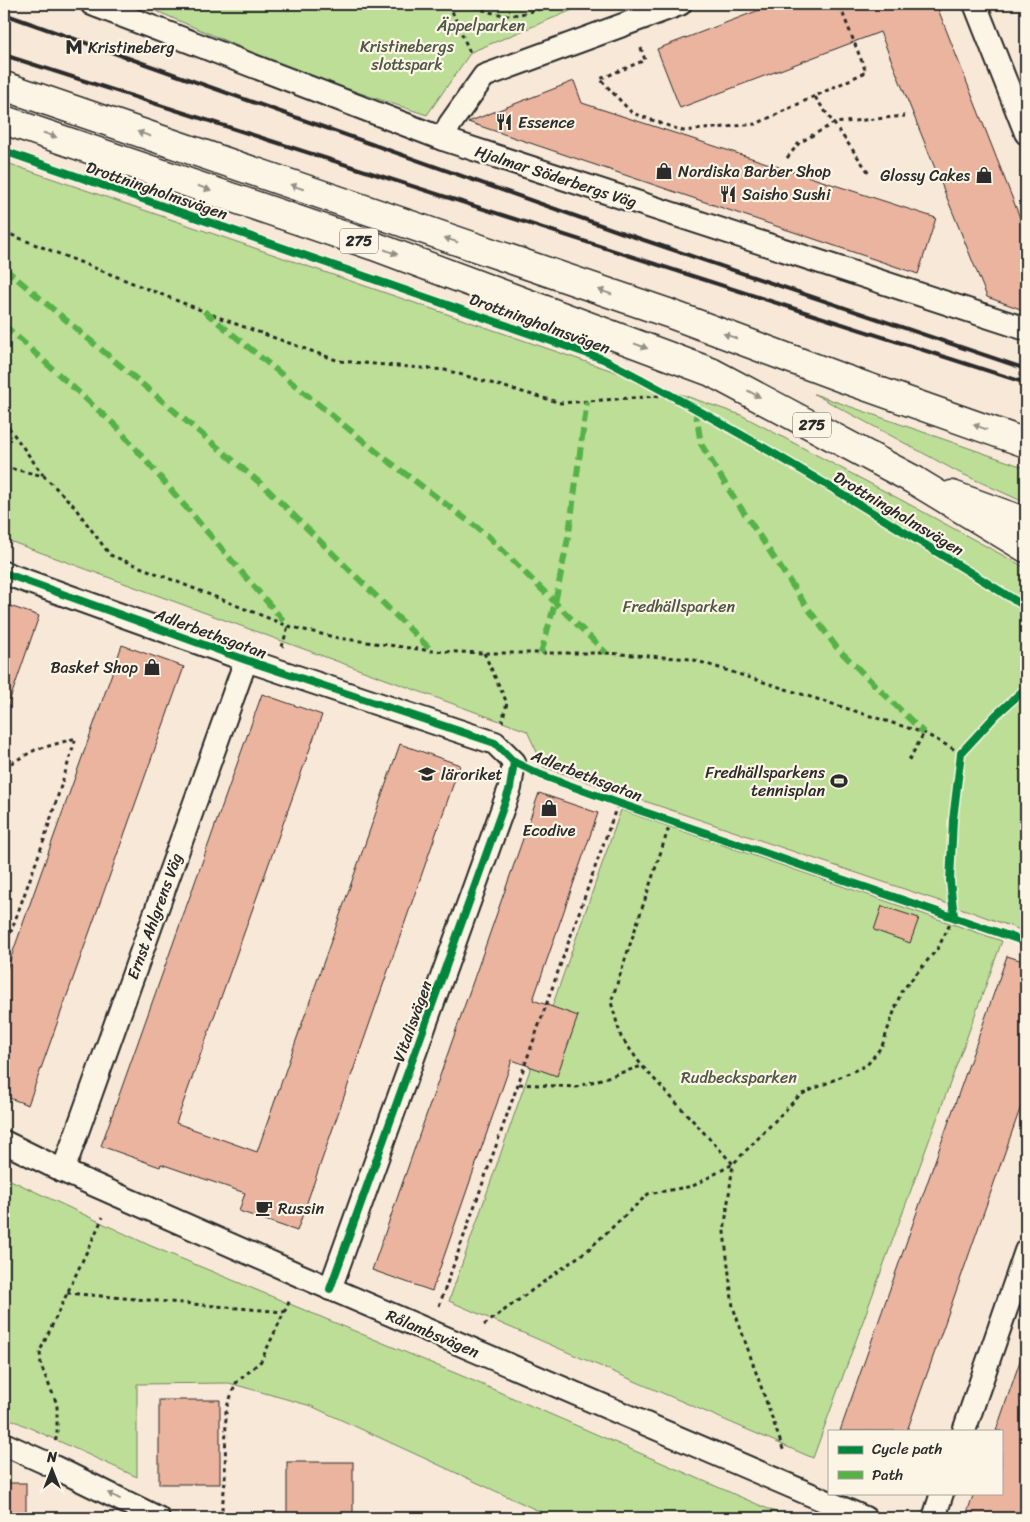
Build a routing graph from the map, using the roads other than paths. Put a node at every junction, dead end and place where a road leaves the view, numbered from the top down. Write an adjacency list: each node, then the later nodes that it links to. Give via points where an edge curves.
1 (92, 4): 7 (street, Hjalmar Söderbergs Väg)
2 (680, 4): 7 (street, via 484,76 450,124)
3 (975, 4): 6 (street)
4 (4, 86): 9 (main road, 275, one-way to 4, via 668,313)
5 (4, 120): 10 (main road, Drottningholmsvägen / 275, one-way to 10, via 374,246 711,372)
6 (1026, 133)
7 (444, 139): 8 (street, Hjalmar Söderbergs Väg)
8 (1026, 329)
9 (1026, 443)
10 (914, 480): 11 (main road, Drottningholmsvägen); 12 (main road)
11 (1026, 522)
12 (1026, 548)
13 (4, 573): 14 (street, Adlerbethsgatan)
14 (246, 660): 15 (street, Adlerbethsgatan, via 495,743); 17 (street, Ernst Ahlgrens Väg)
15 (514, 762): 19 (street, Vitalisvägen, via 510,788)
16 (4, 1142): 17 (street, Rålambsvägen)
17 (63, 1171): 19 (street, Rålambsvägen)
18 (1026, 1252): 20 (street)
19 (330, 1289): 24 (street, Rålambsvägen)
20 (964, 1430)
21 (4, 1444): 23 (street, one-way to 21)
22 (942, 1494): 25 (street)
23 (158, 1518)
24 (865, 1518)
25 (934, 1518)

